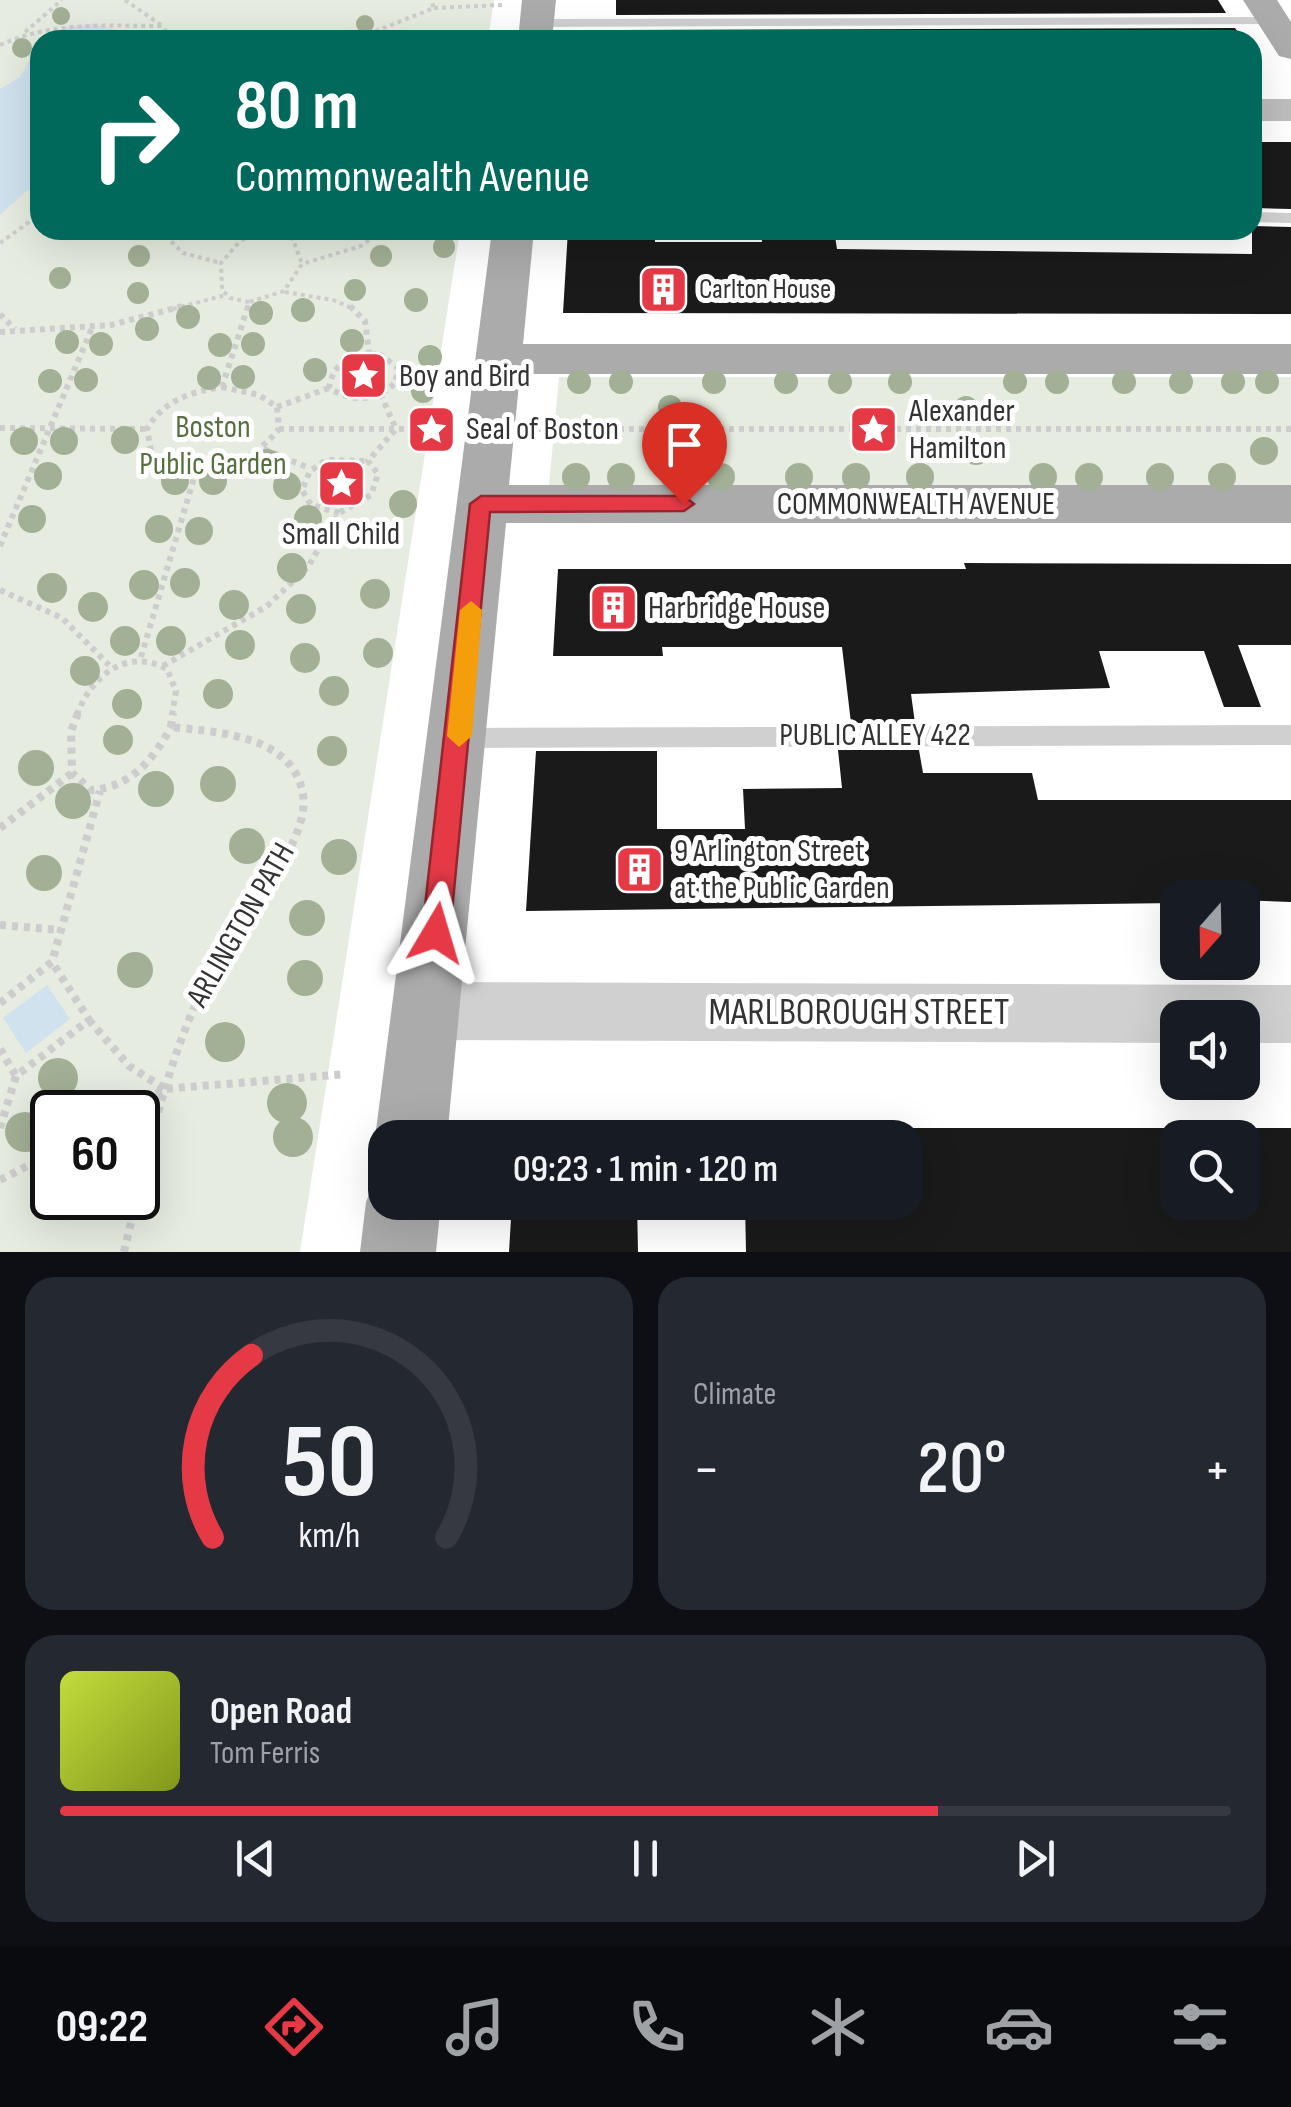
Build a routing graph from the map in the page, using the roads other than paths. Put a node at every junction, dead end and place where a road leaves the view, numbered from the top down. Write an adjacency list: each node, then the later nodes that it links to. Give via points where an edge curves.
1 (537, 21): 2 (lane)
2 (1275, 23)
3 (1262, 110): 4 (main road)
4 (1291, 110)
5 (1262, 218): 6 (lane)
6 (1291, 218)
7 (512, 240): 8 (main road)
8 (498, 359): 9 (main road); 10 (main road)
9 (1291, 359)
10 (481, 504): 11 (main road, COMMONWEALTH AVENUE); 13 (main road)
11 (1291, 504)
12 (1291, 735): 13 (lane, PUBLIC ALLEY 422)
13 (459, 738): 14 (main road)
14 (426, 1011): 15 (street, MARLBOROUGH STREET); 16 (main road)
15 (1291, 1014)
16 (413, 1120)
17 (402, 1220): 18 (main road)
18 (398, 1252)

